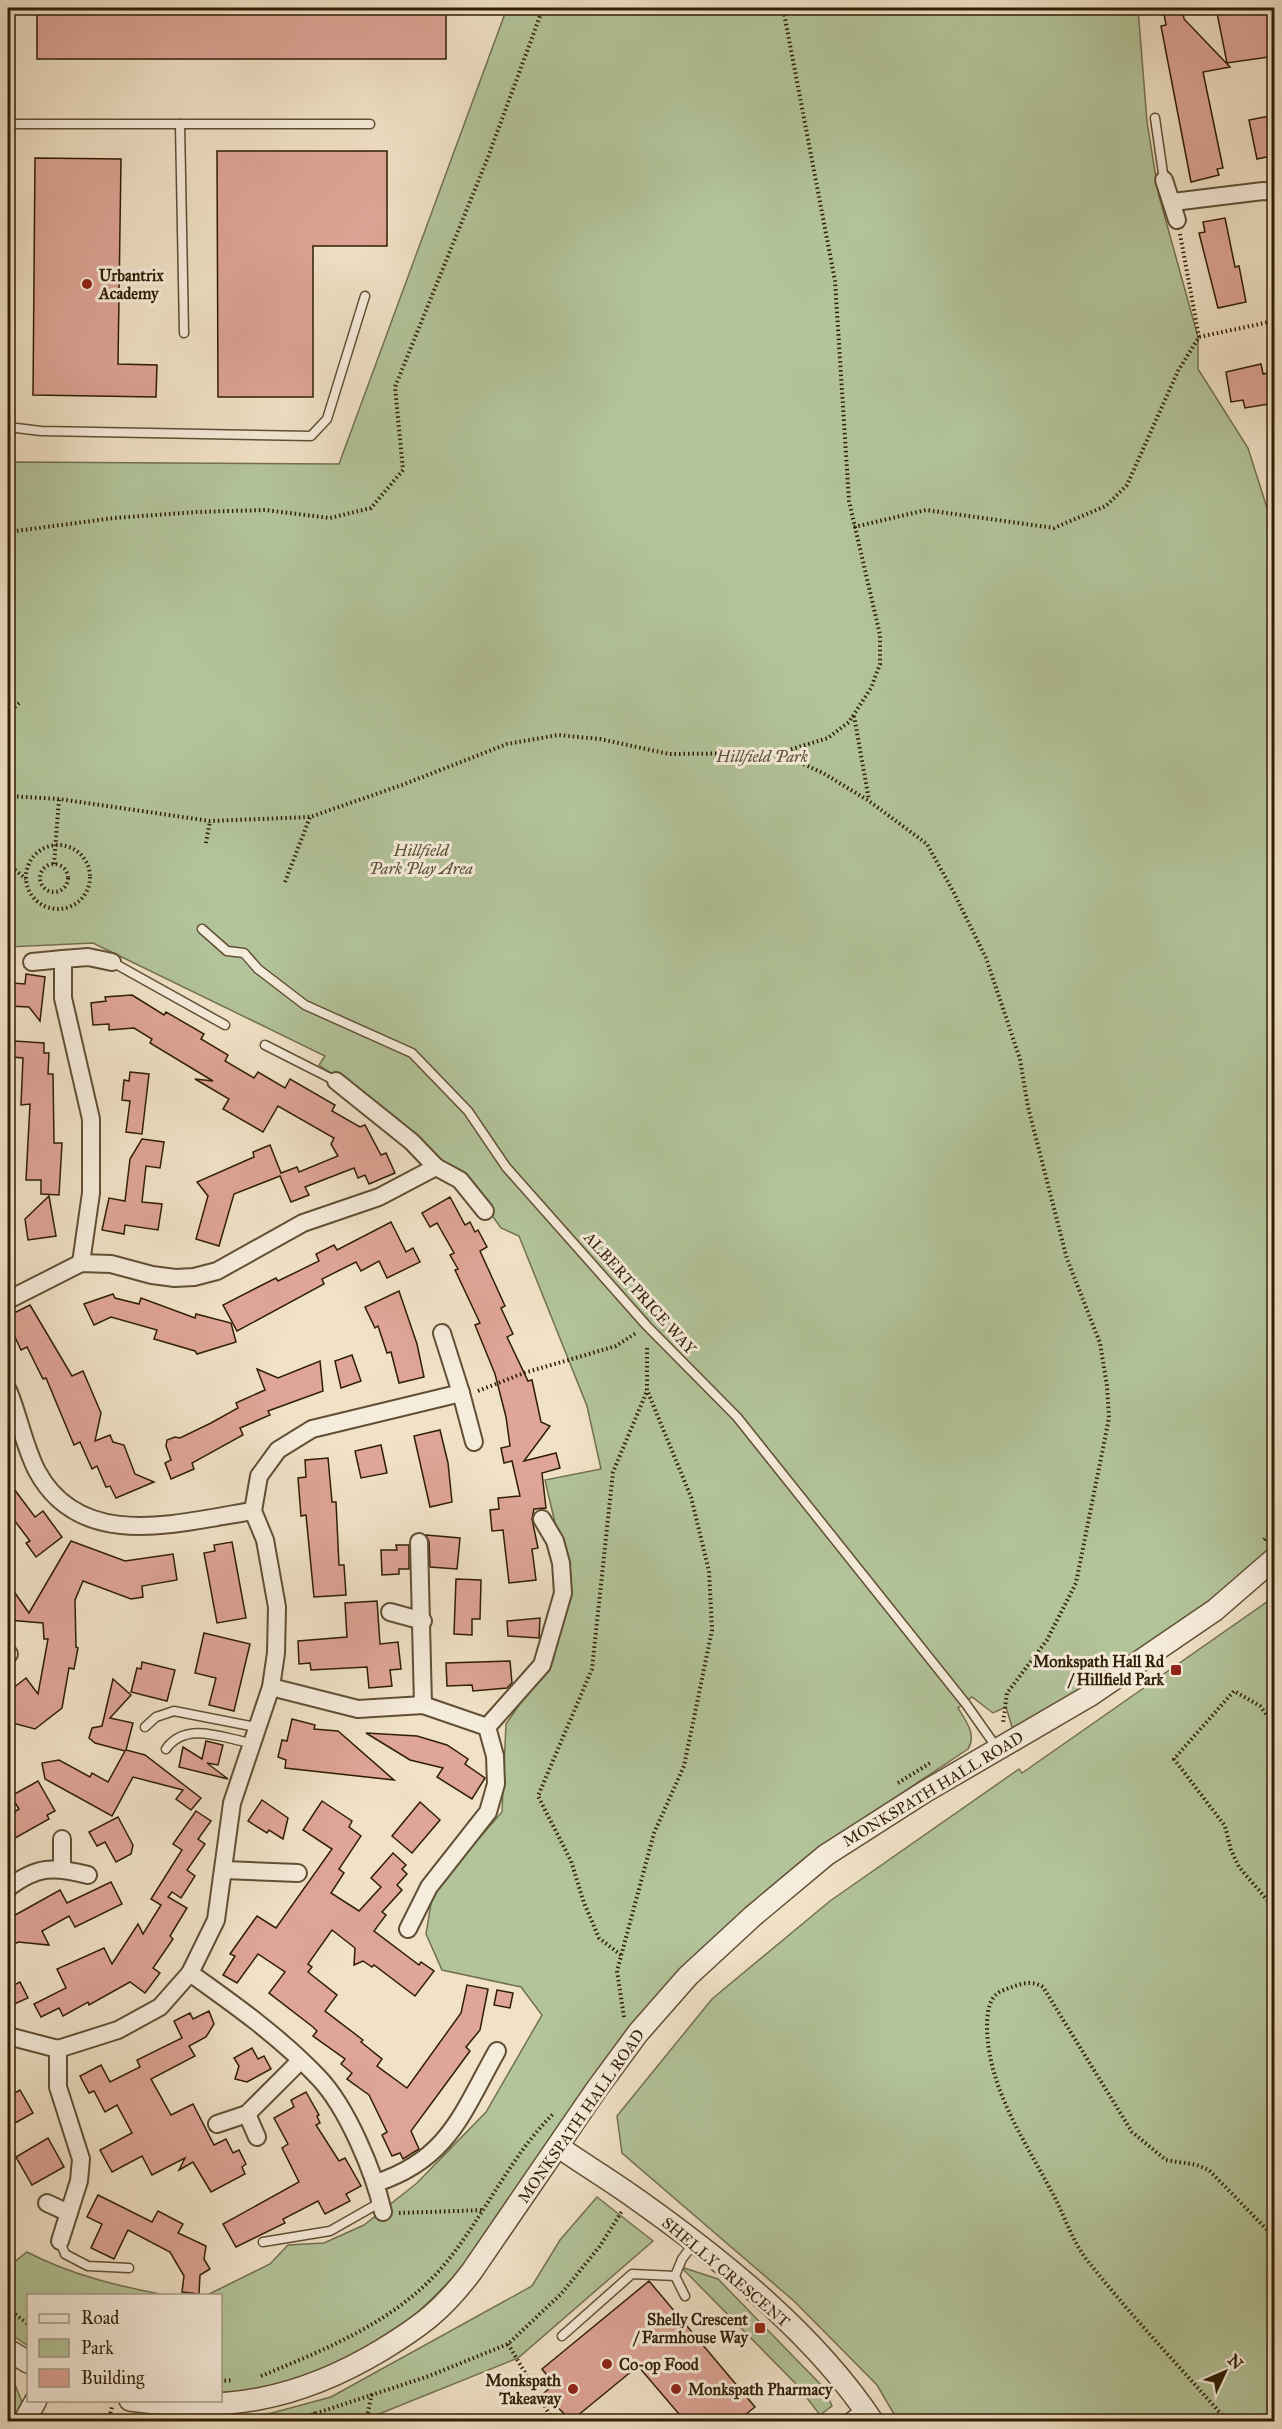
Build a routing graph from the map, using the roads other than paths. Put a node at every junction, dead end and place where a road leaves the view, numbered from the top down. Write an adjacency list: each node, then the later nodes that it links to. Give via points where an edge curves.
1 (1155, 118): 5 (lane)
2 (8, 124): 3 (lane)
3 (180, 124): 4 (lane); 10 (lane)
4 (370, 124)
5 (1164, 180): 7 (street)
6 (1275, 192): 7 (street)
7 (1173, 202): 8 (street)
8 (1177, 220)
9 (365, 296): 11 (lane, via 327,419 311,436)
10 (184, 333)
11 (8, 428)
12 (202, 929): 14 (lane, ALBERT PRICE WAY, via 227,951)
13 (252, 946): 14 (lane)
14 (244, 953): 42 (lane, ALBERT PRICE WAY, via 258,969 305,1005 412,1053 452,1095 506,1167 646,1326 737,1417)
15 (63, 958): 16 (street); 17 (street, via 88,957); 23 (street, via 63,998 91,1119 91,1193)
16 (32, 962)
17 (112, 962): 18 (lane)
18 (225, 1025)
19 (265, 1045): 20 (lane)
20 (336, 1081): 21 (street, via 399,1131)
21 (435, 1167): 22 (street, via 460,1180); 23 (street, via 379,1197 303,1223 217,1270 194,1277 152,1275 111,1264)
22 (485, 1211)
23 (81, 1263): 24 (street)
24 (8, 1300)
25 (442, 1333): 27 (street)
26 (8, 1390): 28 (street)
27 (461, 1395): 29 (street); 30 (street, via 312,1429 278,1450 259,1476)
28 (11, 1413): 30 (street, via 37,1471 50,1489 75,1513 92,1520 152,1526)
29 (474, 1442)
30 (253, 1512): 36 (street, via 265,1540 277,1607)
31 (542, 1520): 38 (street, via 555,1541 563,1593 542,1665)
32 (419, 1542): 35 (street)
33 (1275, 1559): 42 (street, MONKSPATH HALL ROAD, via 1215,1610 1089,1696)
34 (390, 1612): 35 (street)
35 (423, 1621): 37 (street)
36 (272, 1687): 37 (street, via 358,1709); 40 (street)
37 (423, 1705): 38 (street)
38 (487, 1726): 49 (street, via 495,1756 496,1784 488,1812 429,1887)
39 (145, 1727): 40 (lane, via 156,1717 174,1711)
40 (253, 1735): 41 (lane, via 193,1732 178,1737); 45 (street, via 232,1803)
41 (166, 1749)
42 (998, 1749): 58 (street, MONKSPATH HALL ROAD, via 826,1855 753,1916 688,1976 638,2033)
43 (63, 1839): 44 (street)
44 (62, 1868): 47 (street); 48 (street, via 42,1868)
45 (224, 1870): 46 (street); 50 (street, via 216,1920)
46 (298, 1873)
47 (88, 1875)
48 (8, 1888)
49 (408, 1929)
50 (190, 1973): 52 (street, via 160,2007 118,2030); 54 (street, via 264,2026)
51 (8, 2036): 52 (street)
52 (58, 2049): 62 (street, via 58,2087 81,2159 80,2181)
53 (497, 2051): 59 (street, via 450,2135 404,2174)
54 (300, 2061): 55 (street); 59 (street, via 339,2105)
55 (248, 2114): 56 (street); 57 (street)
56 (218, 2124)
57 (257, 2136)
58 (559, 2146): 65 (street, SHELLY CRESCENT); 73 (street, MONKSPATH HALL ROAD, via 453,2296 430,2319 341,2374 270,2398 215,2405)
59 (376, 2183): 61 (street)
60 (47, 2203): 62 (street)
61 (382, 2207): 64 (lane, via 330,2231)
62 (69, 2213): 63 (street)
63 (60, 2241): 66 (lane, via 65,2254 88,2266)
64 (262, 2242)
65 (694, 2243): 67 (lane); 74 (street, SHELLY CRESCENT, via 803,2338)
66 (129, 2268)
67 (675, 2276): 68 (lane); 69 (lane, via 632,2274)
68 (685, 2296)
69 (562, 2336)
70 (8, 2350): 71 (street)
71 (27, 2361)
72 (35, 2402): 75 (street)
73 (145, 2402)
74 (868, 2414): 76 (lane)
75 (24, 2421)
76 (843, 2421)

